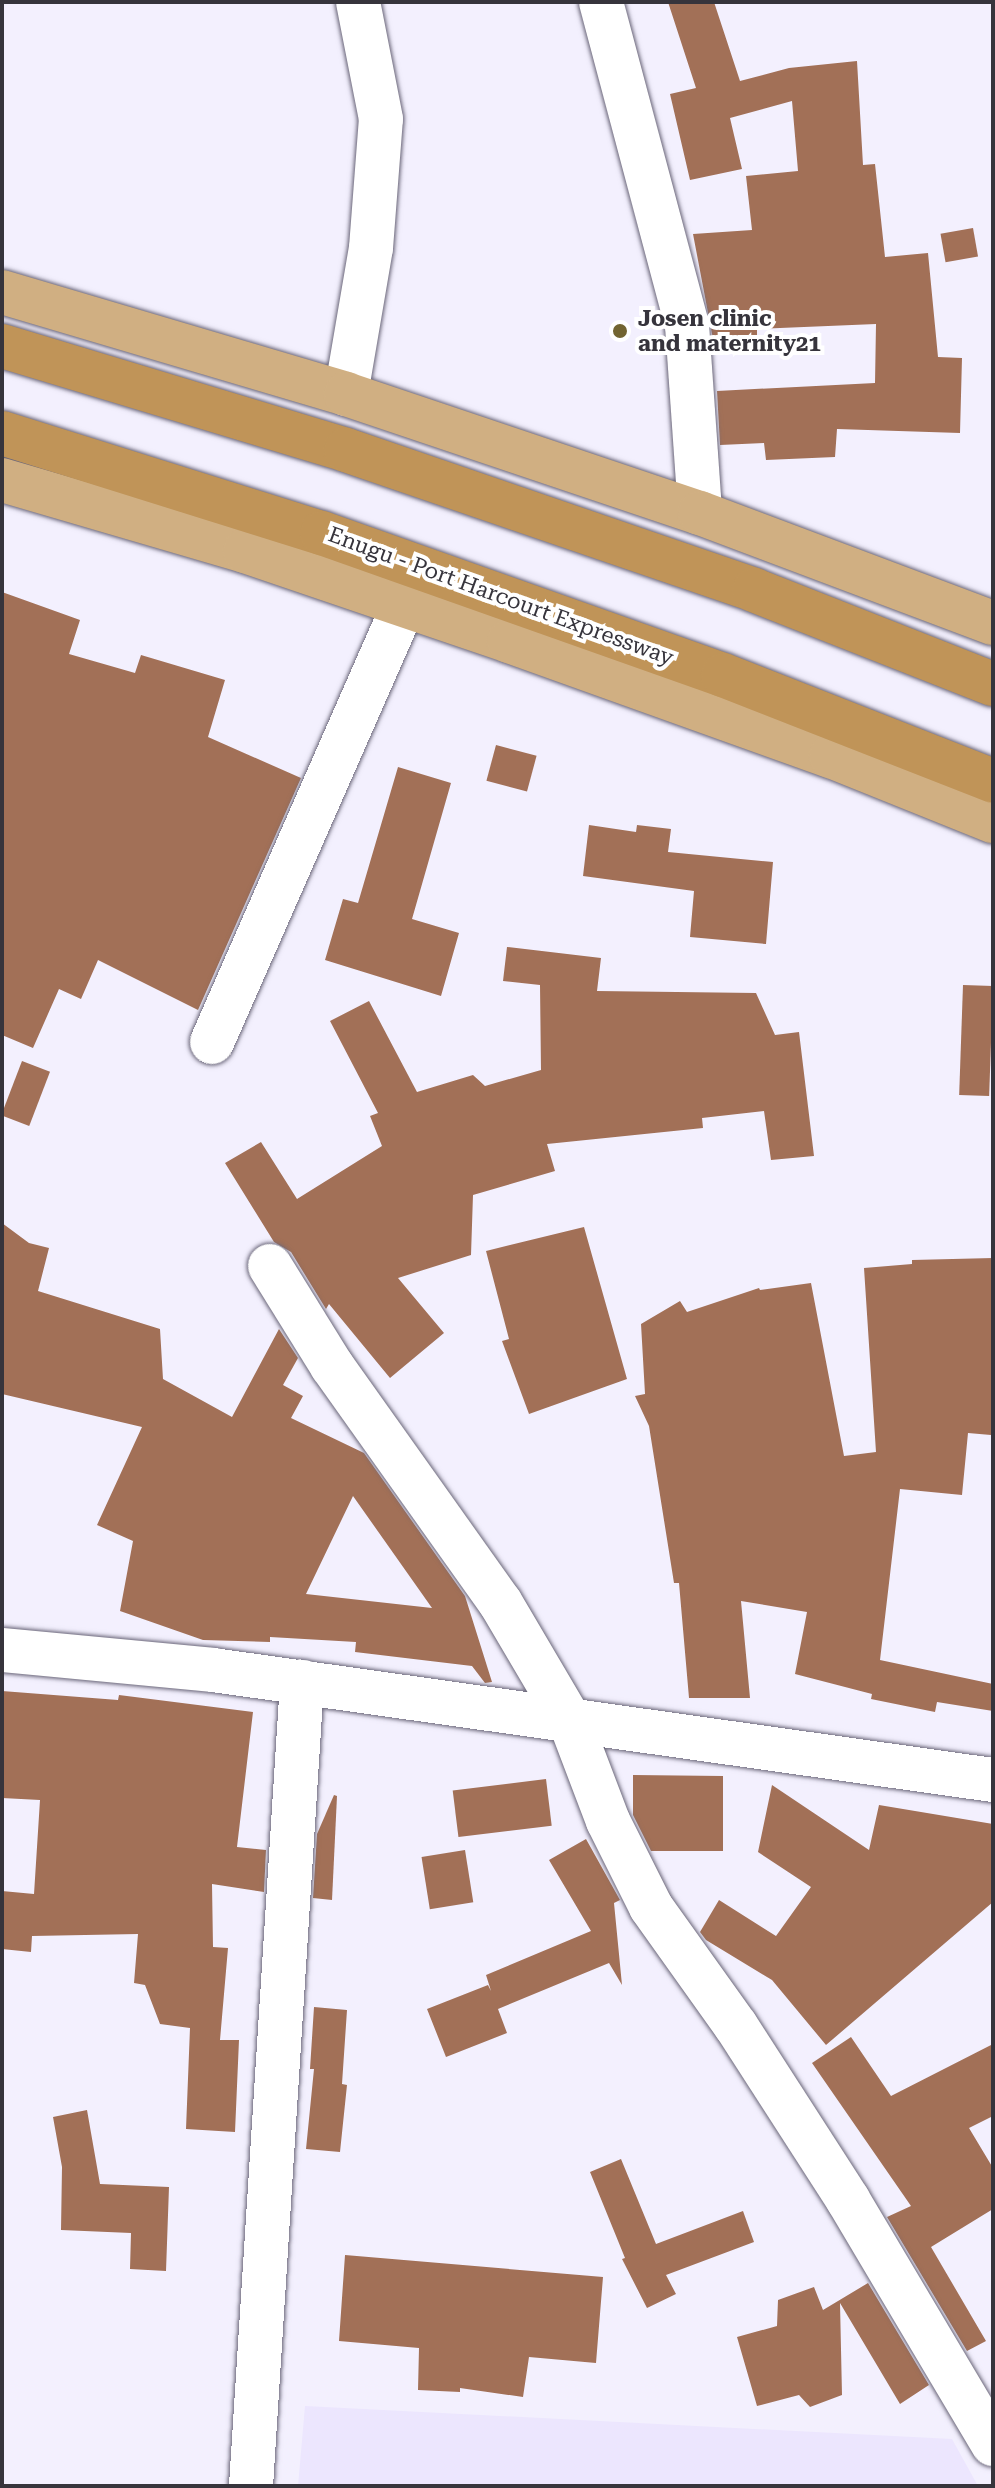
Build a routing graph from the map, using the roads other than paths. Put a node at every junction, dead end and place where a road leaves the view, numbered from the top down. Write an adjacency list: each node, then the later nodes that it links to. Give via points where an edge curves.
1 (358, 2): 5 (street, via 381,119 371,248)
2 (601, 2): 8 (street, via 687,325)
3 (2, 292): 5 (main road)
4 (2, 346): 11 (highway, via 376,460 754,590)
5 (346, 394): 8 (main road)
6 (2, 433): 12 (highway, Enugu - Port Harcourt Expressway, via 322,533 723,675)
7 (2, 480): 9 (main road, Enugu - Port Harcourt Expressway, via 245,551)
8 (700, 513): 10 (main road)
9 (404, 605): 13 (main road, Enugu - Port Harcourt Expressway, via 831,756); 14 (street)
10 (993, 623)
11 (993, 684)
12 (993, 781)
13 (993, 821)
14 (212, 1042)
15 (270, 1266): 18 (street, via 332,1366 500,1602)
16 (2, 1650): 17 (street)
17 (302, 1682): 18 (street); 22 (street)
18 (570, 1721): 19 (street); 20 (street, via 608,1821 651,1907)
19 (993, 1780)
20 (977, 2383): 21 (street)
21 (993, 2444)
22 (251, 2486)

